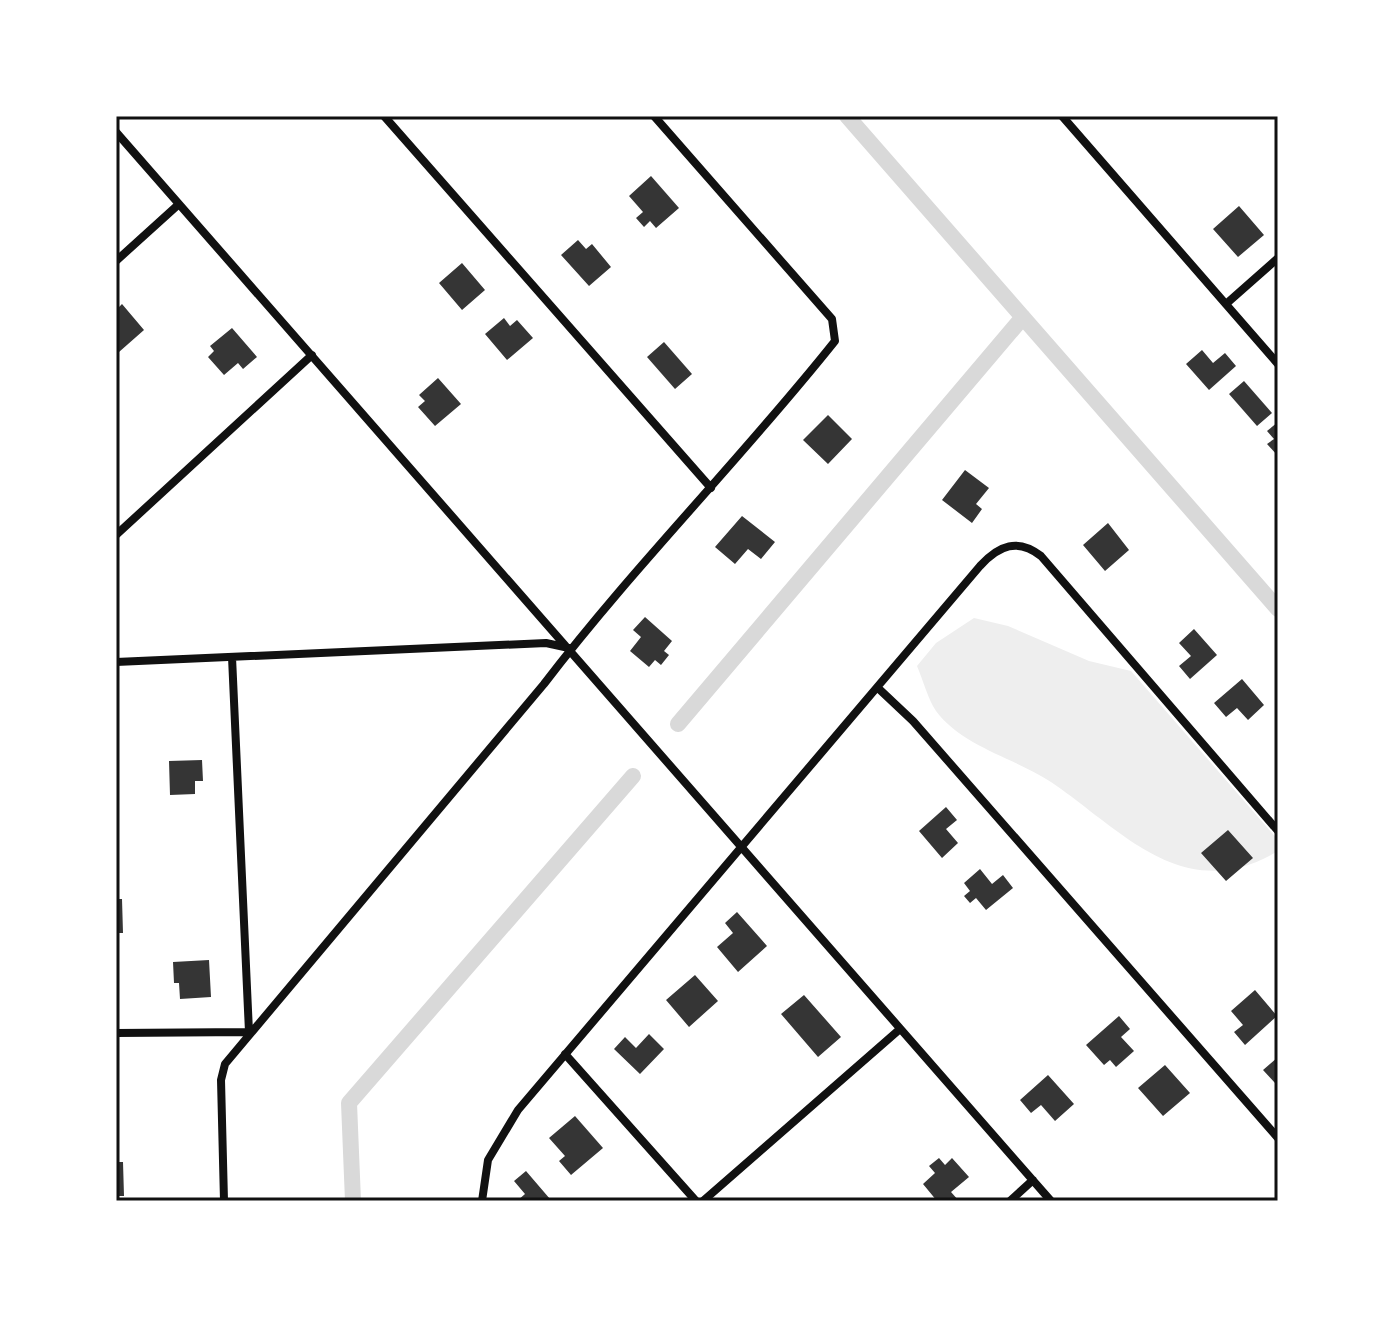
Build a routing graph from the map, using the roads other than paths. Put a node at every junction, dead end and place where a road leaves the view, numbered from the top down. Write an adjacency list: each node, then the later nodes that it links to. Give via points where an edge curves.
1 (384, 116): 11 (street)
2 (654, 116): 11 (street, via 832,319 835,341)
3 (1062, 116): 8 (street)
4 (116, 132): 5 (street)
5 (179, 204): 7 (street); 9 (street)
6 (1278, 258): 8 (street)
7 (116, 261)
8 (1226, 304): 10 (street)
9 (312, 355): 12 (street); 13 (street)
10 (1278, 364)
11 (711, 488): 13 (street)
12 (116, 535)
13 (570, 648): 14 (street, via 546,643); 18 (street); 20 (street)
14 (232, 657): 15 (street); 20 (street)
15 (116, 662)
16 (878, 688): 17 (street, via 986,559 1012,543 1028,546); 18 (street); 23 (street, via 913,721)
17 (1278, 831)
18 (742, 848): 19 (street); 22 (street)
19 (900, 1029): 24 (street); 28 (street)
20 (249, 1032): 21 (street); 25 (street, via 225,1064 221,1080)
21 (116, 1033)
22 (565, 1054): 26 (street, via 496,1142 483,1178); 27 (street)
23 (1278, 1138)
24 (1033, 1180): 29 (street); 30 (street)
25 (224, 1201)
26 (482, 1201)
27 (696, 1201)
28 (703, 1201)
29 (1010, 1201)
30 (1051, 1201)

